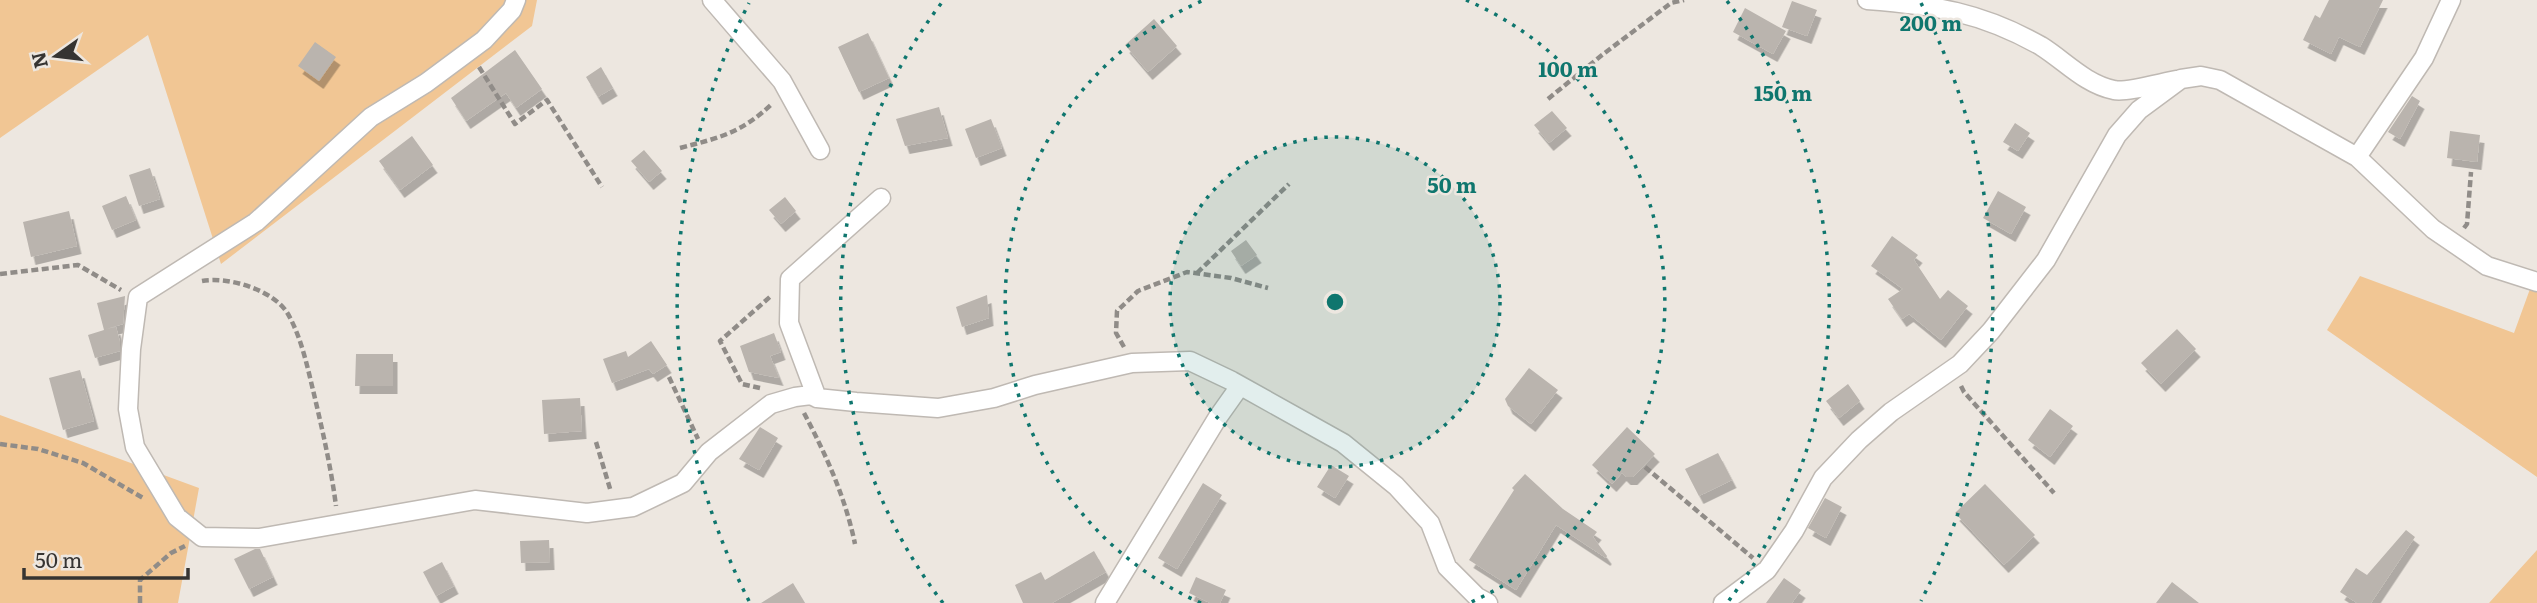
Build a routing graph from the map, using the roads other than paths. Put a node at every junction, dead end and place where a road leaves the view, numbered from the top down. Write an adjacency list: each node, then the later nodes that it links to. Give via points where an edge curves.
1 (516, 0): 11 (street, via 484,40 371,117 256,222 138,296 128,409 135,447 177,517 202,537 259,538 475,500 587,513 633,507 683,482 706,456 771,404 795,397)
2 (712, 0): 6 (street, via 782,81)
3 (1867, 0): 5 (street, via 1971,14 2020,35 2084,78 2116,91)
4 (2451, 0): 7 (street, via 2424,58)
5 (2181, 79): 7 (street, via 2201,76 2220,80); 14 (street, via 2139,110 2117,135 2046,260 1991,331 1960,364 1859,440 1823,478 1767,570)
6 (820, 150)
7 (2357, 157): 9 (street, via 2453,243 2487,266)
8 (881, 198): 11 (street, via 790,279 789,323)
9 (2537, 282)
10 (1240, 386): 11 (street, via 1189,361 1132,363 938,408); 12 (street); 13 (street, via 1343,443 1396,486 1430,523 1447,567)
11 (817, 398)
12 (1105, 603)
13 (1488, 603)
14 (1723, 603)

